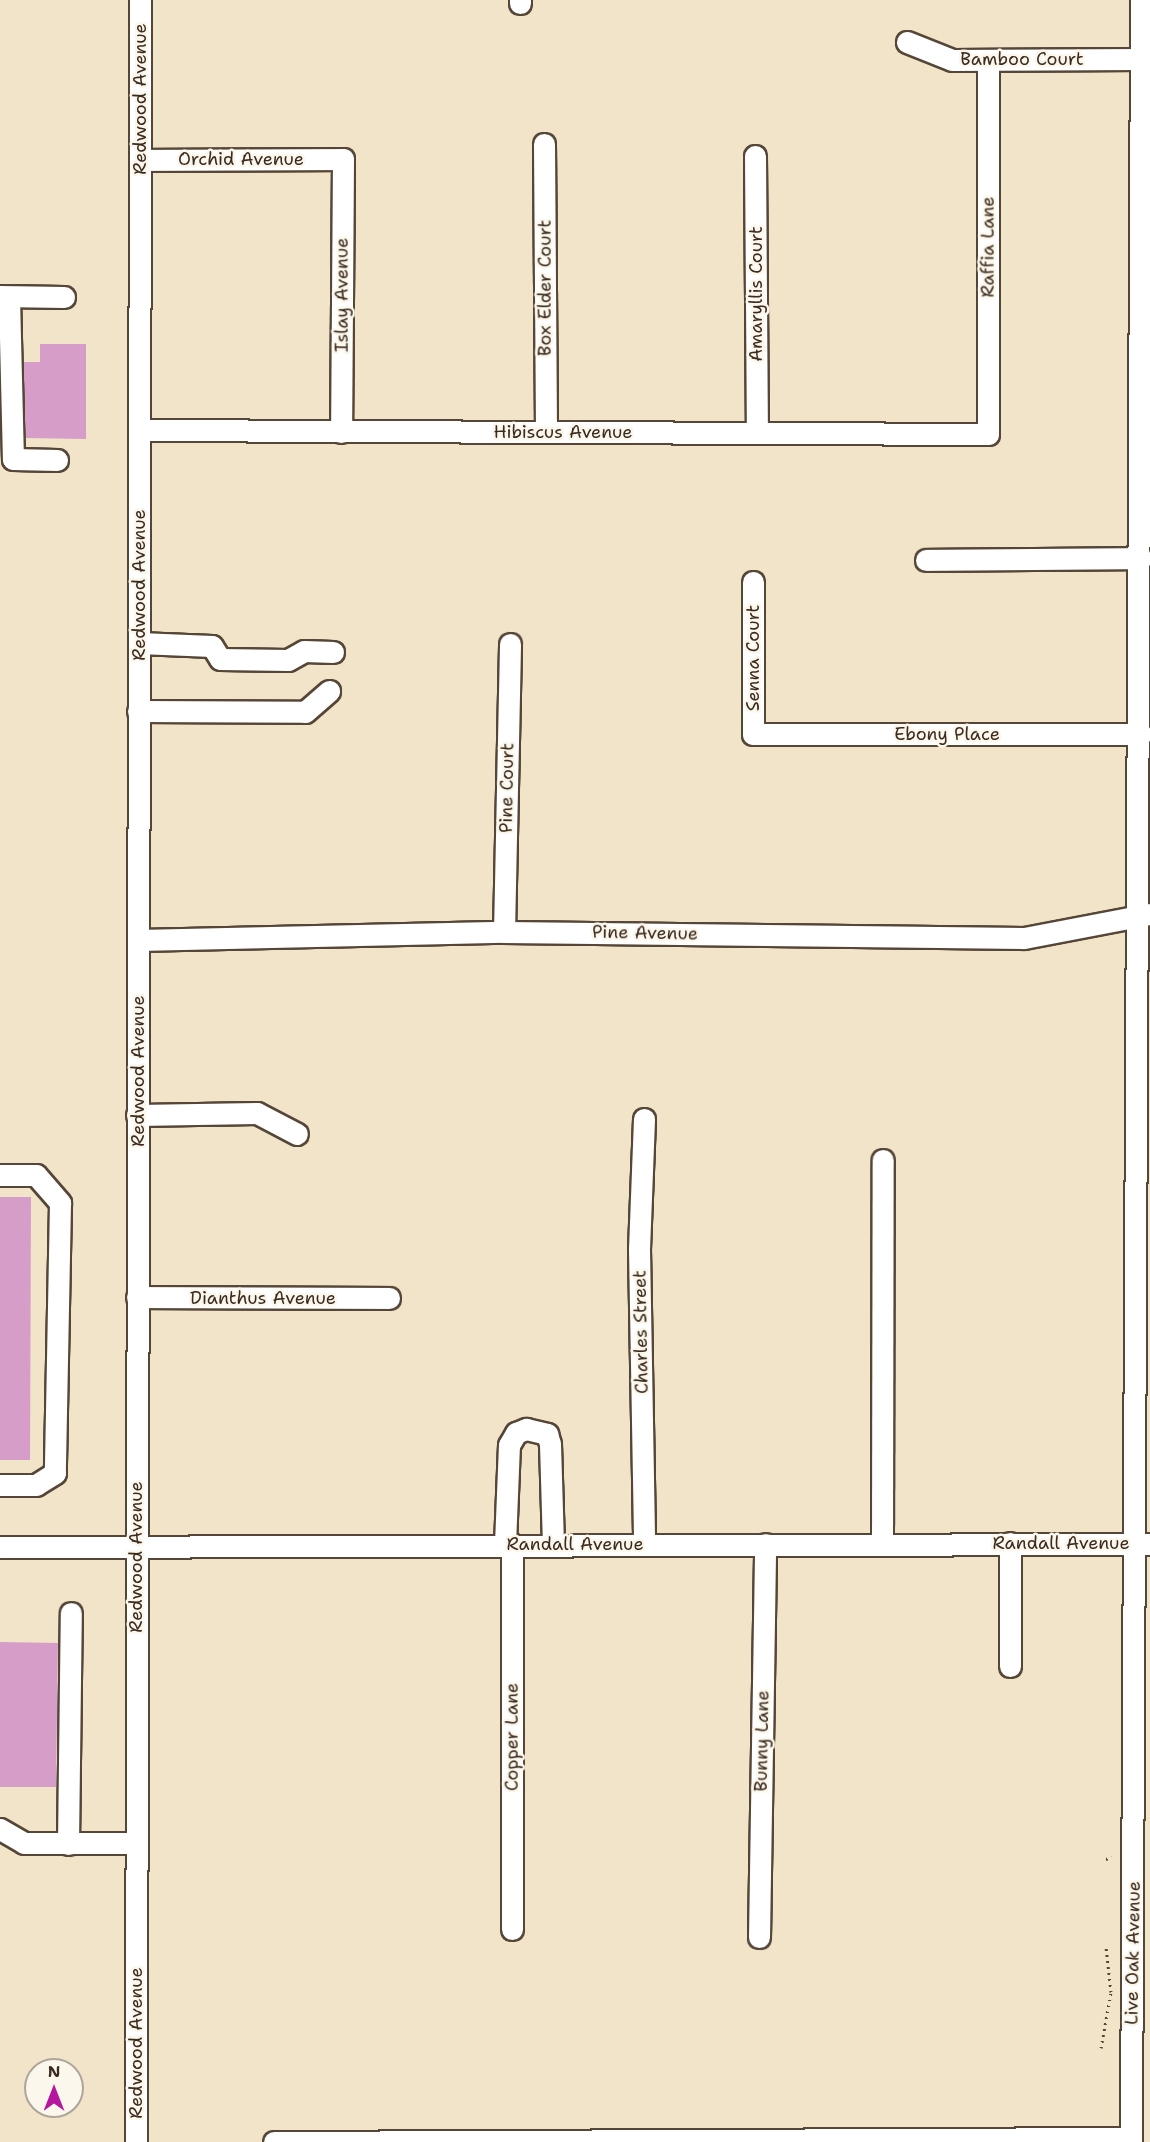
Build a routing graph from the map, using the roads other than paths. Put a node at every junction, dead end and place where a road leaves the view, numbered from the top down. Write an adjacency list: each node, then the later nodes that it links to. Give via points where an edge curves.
1 (140, 0): 9 (street, Redwood Avenue)
2 (1141, 0): 4 (street, Live Oak Avenue)
3 (907, 42): 5 (street, Bamboo Court, via 952,60)
4 (1140, 59): 5 (street, Bamboo Court); 12 (street, Live Oak Avenue)
5 (988, 60): 17 (street, Raffia Lane)
6 (544, 144): 16 (street, Box Elder Court)
7 (755, 156): 14 (street, Amaryllis Court)
8 (343, 159): 9 (street, Orchid Avenue); 15 (street, Islay Avenue)
9 (140, 160): 13 (street, Redwood Avenue)
10 (4, 296): 11 (street); 18 (street, via 13,459)
11 (64, 297)
12 (1146, 416): 19 (street, Live Oak Avenue)
13 (139, 430): 15 (street, Hibiscus Avenue); 22 (street, Redwood Avenue)
14 (757, 431): 16 (street, Hibiscus Avenue); 17 (street, Hibiscus Avenue)
15 (341, 432): 16 (street, Hibiscus Avenue)
16 (546, 432)
17 (988, 434)
18 (57, 460)
19 (1142, 558): 20 (street); 28 (street, Live Oak Avenue)
20 (926, 560)
21 (753, 582): 27 (street, Senna Court)
22 (139, 643): 24 (street, via 212,646 220,659 288,660 304,651); 26 (street, Redwood Avenue)
23 (510, 644): 30 (street, Pine Court)
24 (333, 652)
25 (329, 691): 26 (street, via 305,712)
26 (138, 711): 31 (street, Redwood Avenue)
27 (753, 734): 28 (street, Ebony Place)
28 (1140, 734): 29 (street, Live Oak Avenue)
29 (1144, 913): 30 (street, Pine Avenue, via 1024,938); 37 (street, Live Oak Avenue)
30 (504, 932): 31 (street, Pine Avenue)
31 (138, 940): 32 (street, Redwood Avenue)
32 (137, 1115): 34 (street, via 257,1113); 38 (street, Redwood Avenue)
33 (644, 1119): 45 (street, Charles Street, via 639,1250)
34 (297, 1134)
35 (883, 1160): 41 (street)
36 (0, 1175): 40 (street, via 36,1175 60,1203 55,1473 36,1485)
37 (1144, 1238): 47 (street, Live Oak Avenue)
38 (137, 1297): 39 (street, Dianthus Avenue); 49 (street, Redwood Avenue)
39 (389, 1298)
40 (0, 1485)
41 (882, 1543): 42 (street, Randall Avenue); 46 (street, Randall Avenue)
42 (1010, 1543): 47 (street, Randall Avenue); 51 (street)
43 (509, 1544): 44 (street, Randall Avenue); 44 (street, Copper Lane, via 509,1445 526,1429 547,1434 550,1444); 49 (street, Randall Avenue); 57 (street, Copper Lane)
44 (553, 1544): 45 (street, Randall Avenue)
45 (644, 1544): 46 (street, Randall Avenue)
46 (765, 1544): 58 (street, Bunny Lane)
47 (1143, 1544): 52 (street, Live Oak Avenue)
48 (0, 1547): 49 (street, Randall Avenue)
49 (136, 1547): 54 (street, Redwood Avenue)
50 (71, 1613): 55 (street)
51 (1010, 1666)
52 (1143, 1745): 56 (street, Live Oak Avenue)
53 (0, 1829): 55 (street, via 24,1843)
54 (136, 1843): 55 (street); 61 (street, Redwood Avenue)
55 (68, 1844)
56 (1142, 1928): 60 (street, Live Oak Avenue)
57 (513, 1929)
58 (759, 1937)
59 (992, 2140): 60 (street); 62 (street)
60 (1131, 2140)
61 (136, 2142)
62 (274, 2142)

